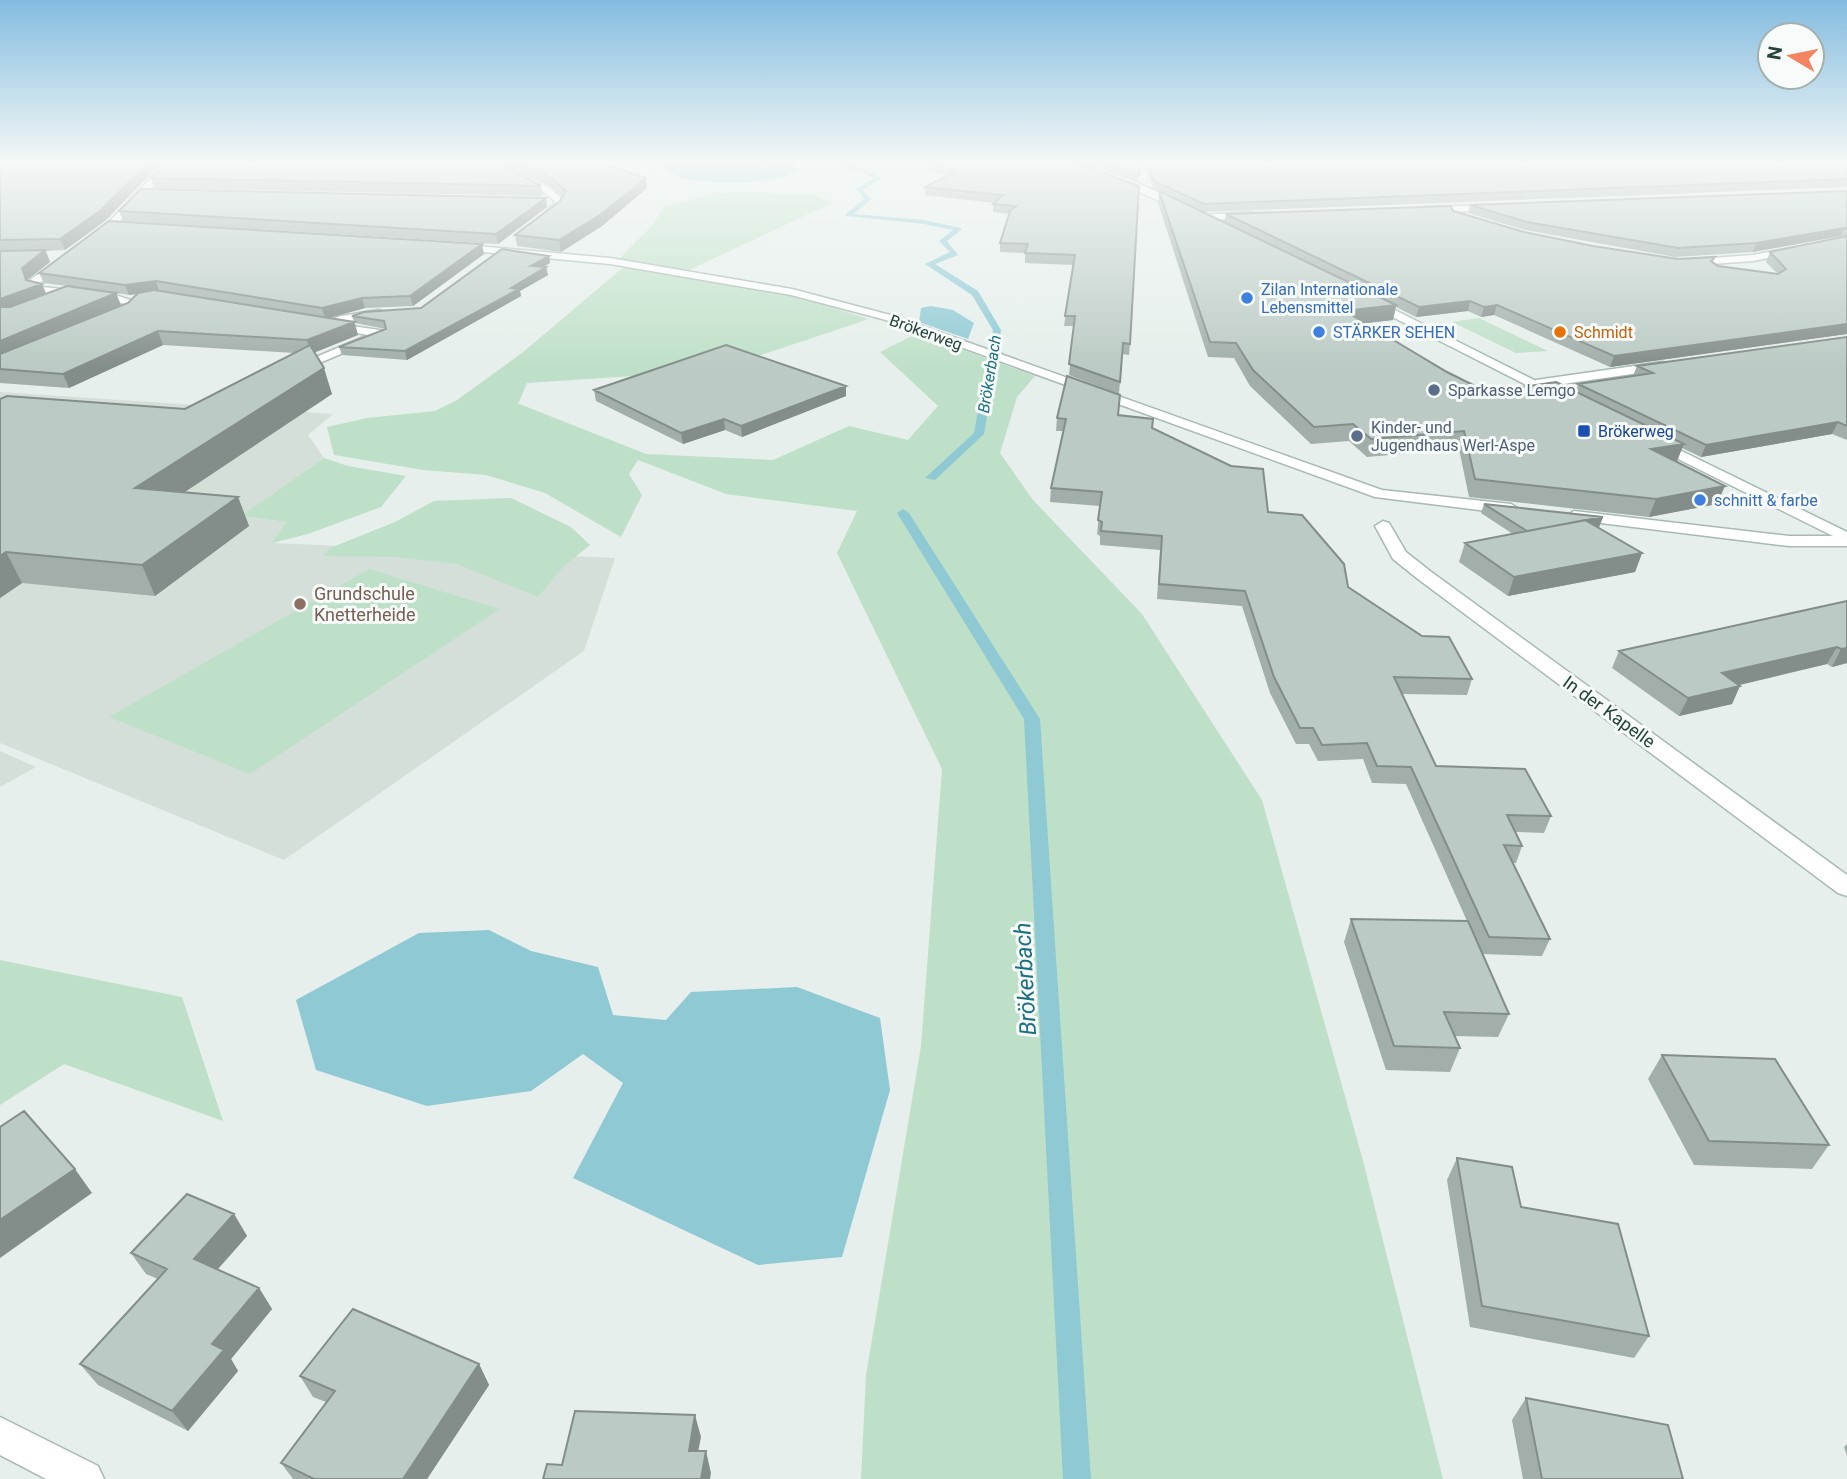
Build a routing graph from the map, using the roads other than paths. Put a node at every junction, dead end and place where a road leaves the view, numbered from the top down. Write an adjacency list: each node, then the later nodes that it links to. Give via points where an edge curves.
1 (103, 230): 4 (street)
2 (516, 240): 6 (street)
3 (435, 246): 6 (street, Brökerweg)
4 (79, 248)
5 (1804, 248): 8 (street)
6 (503, 250): 9 (street); 26 (street, Brökerweg, via 610,261 792,292 890,318 1380,494)
7 (55, 256): 12 (street, via 69,256 35,281 38,290)
8 (1753, 258): 10 (street); 11 (street, via 1675,263)
9 (490, 260)
10 (1767, 271)
11 (1734, 272)
12 (74, 293): 15 (street); 16 (street)
13 (1359, 296): 23 (street)
14 (150, 299): 15 (street)
15 (131, 301): 18 (street, via 137,304)
16 (49, 303)
17 (391, 313): 20 (street, via 320,325)
18 (116, 316)
19 (393, 326): 20 (street)
20 (382, 333): 22 (street)
21 (1671, 365): 23 (street)
22 (278, 375)
23 (1536, 384): 24 (street)
24 (1571, 402)
25 (1643, 437): 29 (street)
26 (1525, 511)
27 (1565, 515): 29 (street, via 1789,541)
28 (1383, 526): 30 (street, In der Kapelle, via 1399,555 1424,575)
29 (1847, 540)
30 (1847, 887)
31 (0, 1436): 32 (street)
32 (85, 1479)

